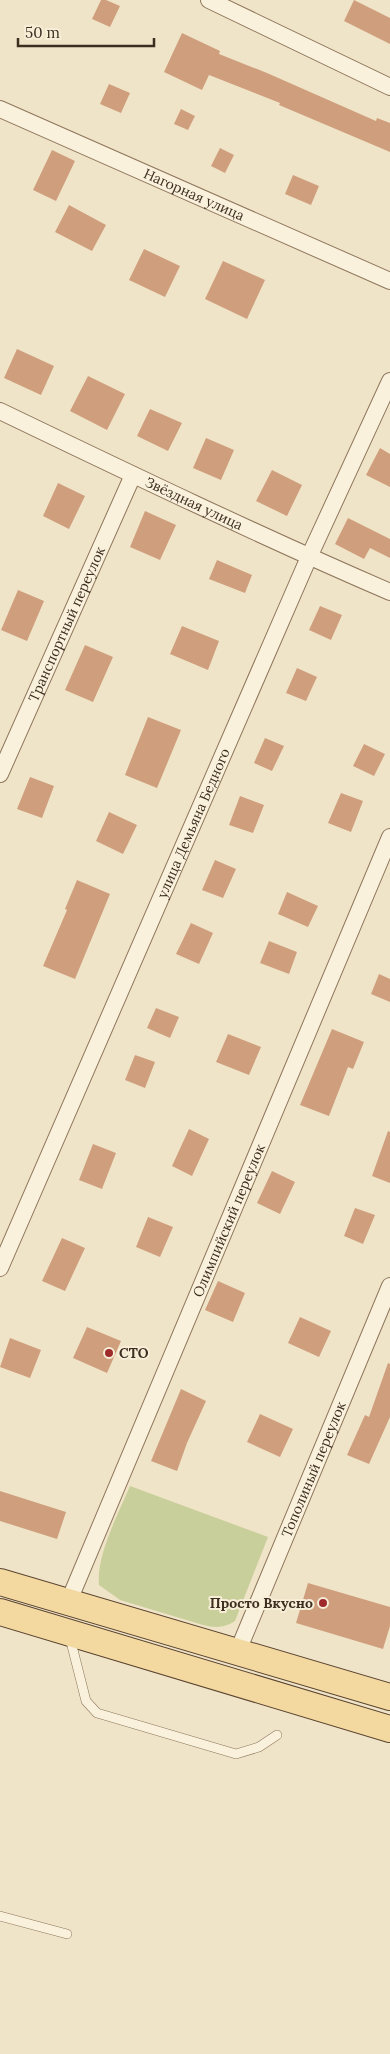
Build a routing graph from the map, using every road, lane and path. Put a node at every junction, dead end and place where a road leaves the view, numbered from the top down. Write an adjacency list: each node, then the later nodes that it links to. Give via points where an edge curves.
1 (208, 0): 2 (street)
2 (390, 86)
3 (0, 109): 4 (street, Нагорная улица)
4 (390, 281)
5 (390, 380): 8 (street, улица Демьяна Бедного)
6 (0, 411): 7 (street, Звёздная улица)
7 (133, 475): 8 (street, Звёздная улица); 10 (street, Транспортный переулок)
8 (309, 557): 9 (street, Звёздная улица); 12 (street, улица Демьяна Бедного)
9 (390, 592)
10 (0, 774)
11 (390, 838): 15 (street, Олимпийский переулок)
12 (0, 1268)
13 (390, 1286): 18 (street, Тополиный переулок)
14 (0, 1582): 15 (main road)
15 (68, 1603): 18 (main road)
16 (0, 1612): 17 (main road)
17 (69, 1633): 20 (main road); 21 (lane, via 86,1701 97,1713 236,1754 259,1747)
18 (237, 1653): 19 (main road)
19 (390, 1697)
20 (390, 1729)
21 (277, 1735)
22 (0, 1916): 23 (lane)
23 (67, 1934)

